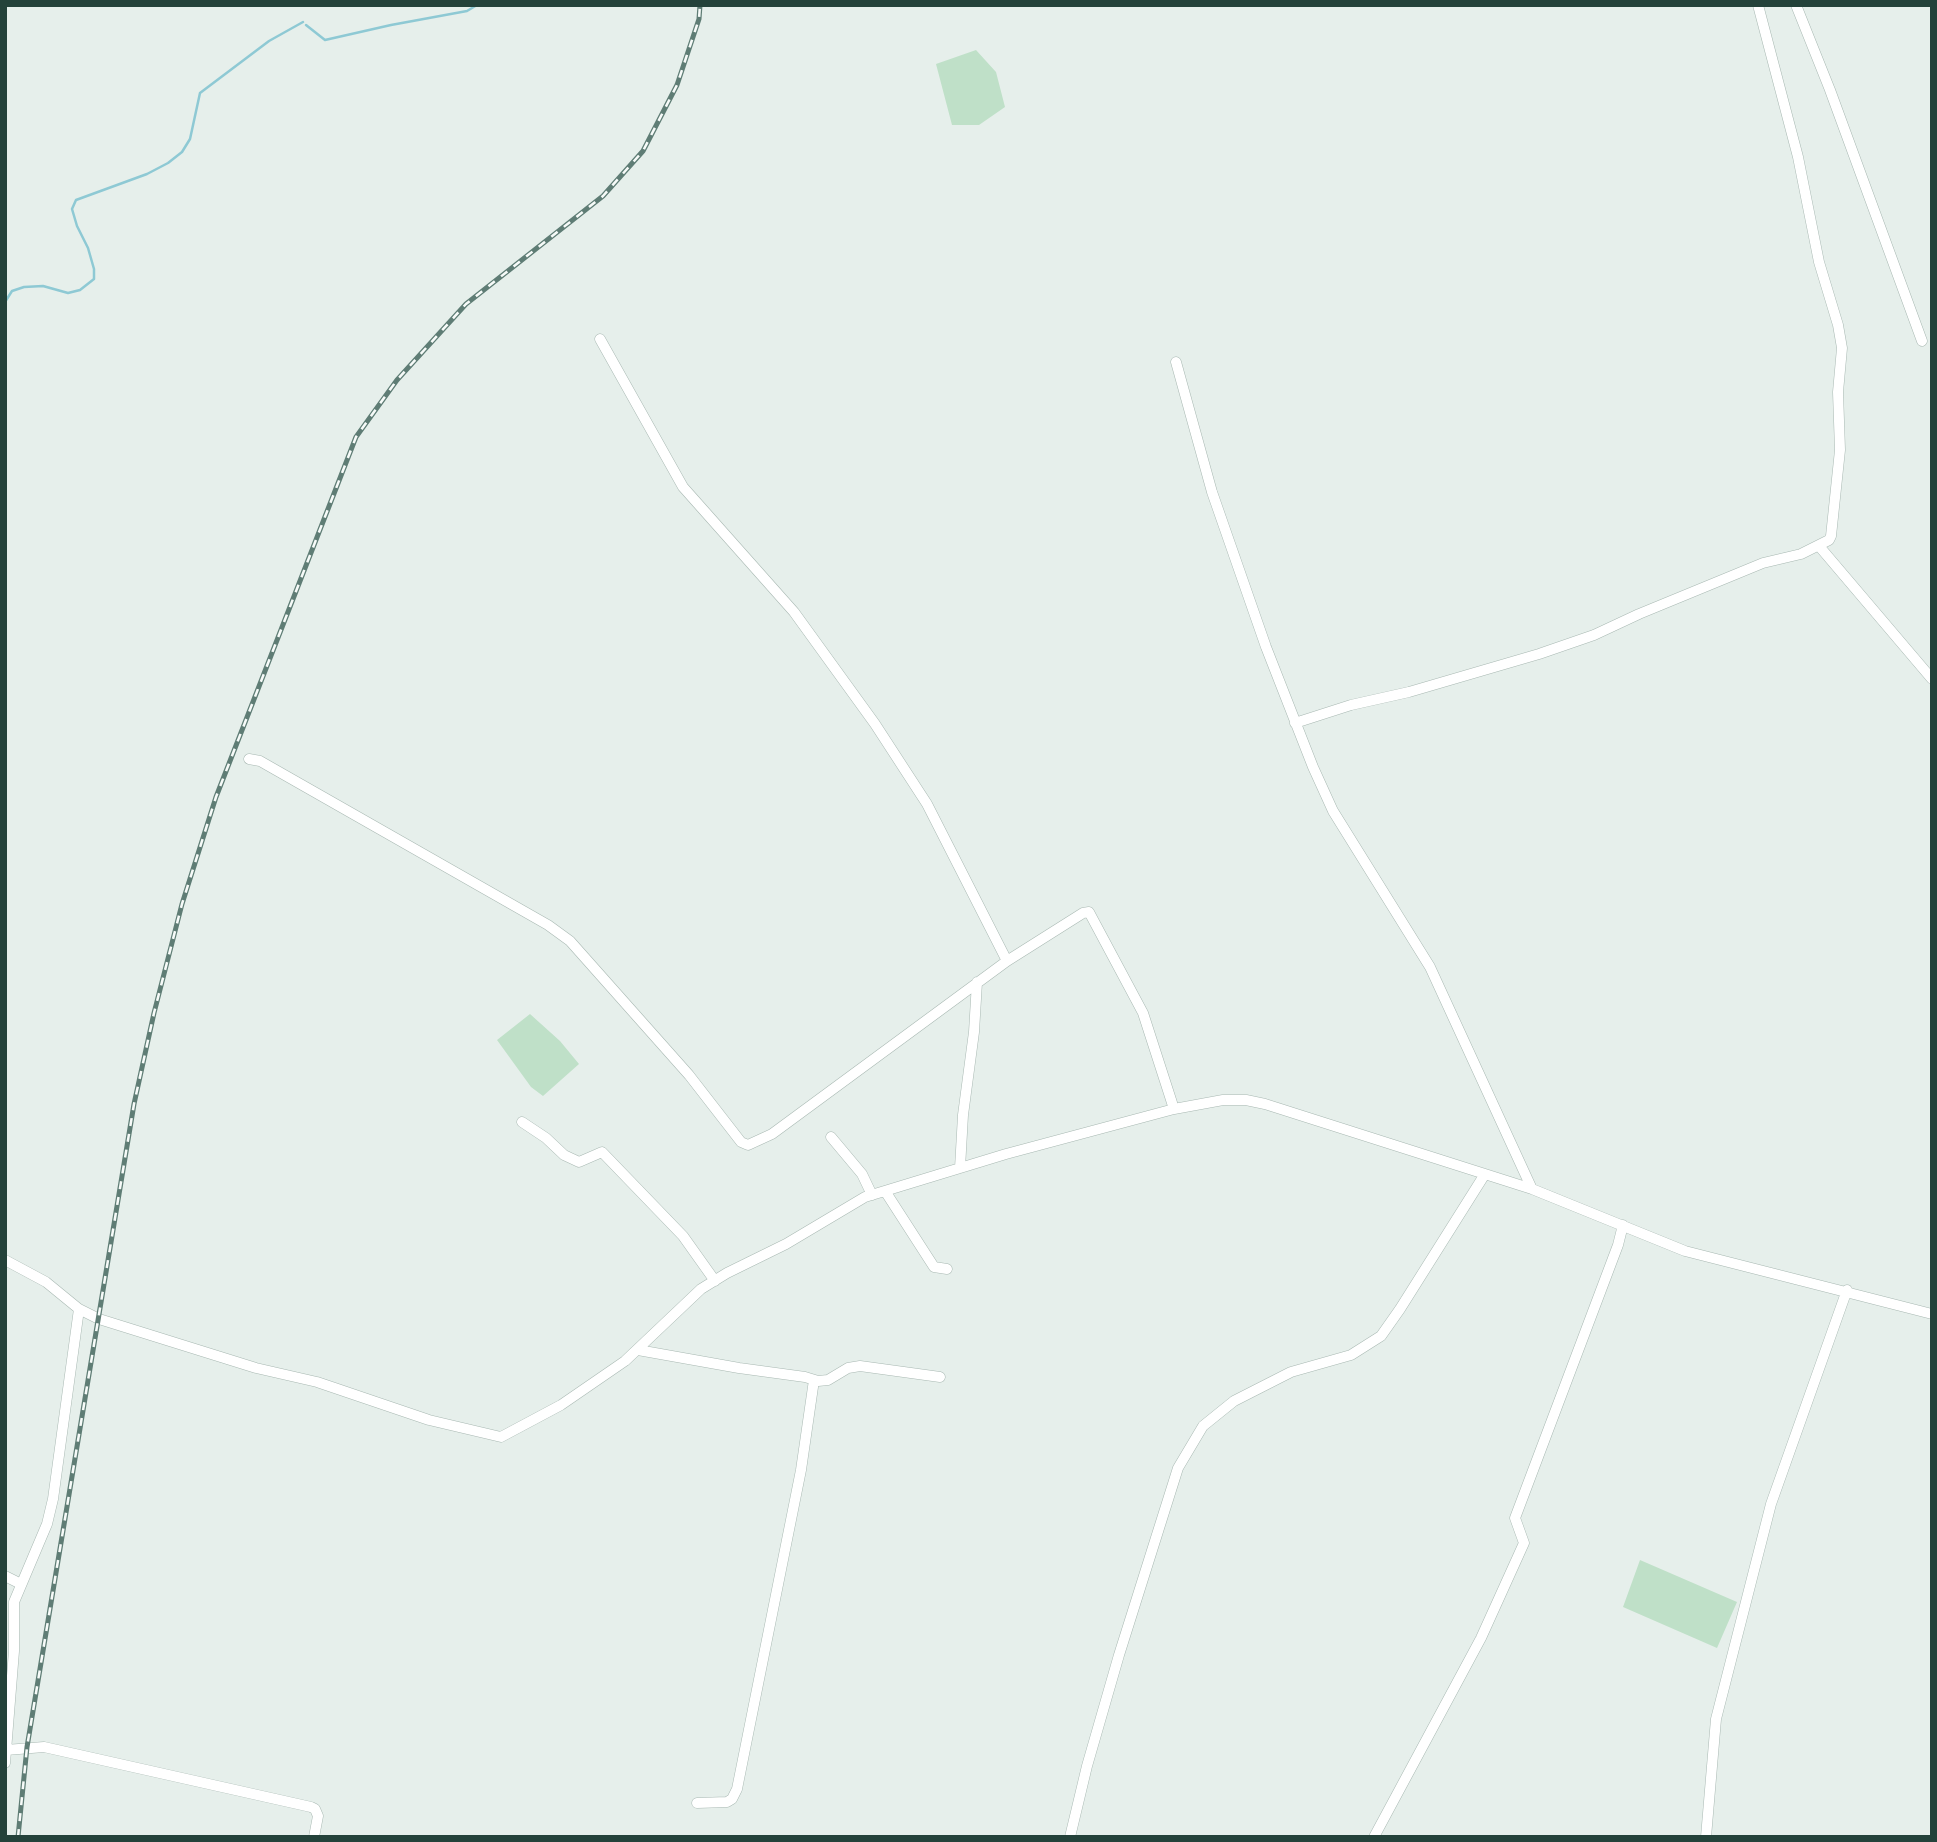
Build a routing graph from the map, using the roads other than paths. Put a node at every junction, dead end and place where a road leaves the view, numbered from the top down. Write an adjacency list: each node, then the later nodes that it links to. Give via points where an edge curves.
1 (1758, 5): 6 (street, via 1842,348 1840,450 1831,536)
2 (1796, 5): 4 (street)
3 (600, 339): 10 (street, via 683,487 794,612 875,724 927,804)
4 (1922, 341)
5 (1176, 362): 8 (street, via 1212,492)
6 (1819, 546): 7 (street); 8 (street, via 1763,563 1539,654)
7 (1932, 679)
8 (1295, 723): 17 (street, via 1333,811 1430,968)
9 (249, 760): 11 (street, via 260,761 570,941 689,1074 734,1136 748,1145 772,1134)
10 (1007, 961): 11 (street); 12 (street, via 1089,912 1143,1013)
11 (978, 982): 15 (street)
12 (1174, 1109): 15 (street); 16 (street, via 1246,1100)
13 (523, 1122): 23 (street, via 579,1162 602,1152 683,1236)
14 (831, 1137): 19 (street, via 862,1174)
15 (960, 1168): 18 (street)
16 (1485, 1174): 17 (street); 36 (street, via 1381,1336 1351,1355 1291,1373 1234,1401 1203,1426 1178,1468 1142,1577)
17 (1532, 1189): 20 (street)
18 (885, 1191): 19 (street); 22 (street, via 934,1267)
19 (872, 1195): 23 (street)
20 (1623, 1226): 24 (street, via 1685,1251); 37 (street, via 1516,1518 1524,1543 1481,1638)
21 (5, 1260): 25 (street, via 46,1282)
22 (947, 1269)
23 (715, 1281): 27 (street, via 672,1314)
24 (1847, 1290): 26 (street); 38 (street, via 1764,1531 1716,1719)
25 (79, 1309): 27 (street, via 164,1341 501,1437 561,1405); 31 (street, via 53,1499)
26 (1932, 1314)
27 (638, 1350): 29 (street)
28 (940, 1377): 29 (street, via 860,1366)
29 (814, 1380): 34 (street, via 801,1470 737,1789 727,1801)
30 (5, 1576): 31 (street)
31 (21, 1584): 32 (street, via 13,1616)
32 (6, 1750): 33 (street); 35 (street, via 44,1747 311,1807 318,1816)
33 (5, 1763)
34 (697, 1803)
35 (314, 1837)
36 (1070, 1837)
37 (1374, 1837)
38 (1706, 1837)

